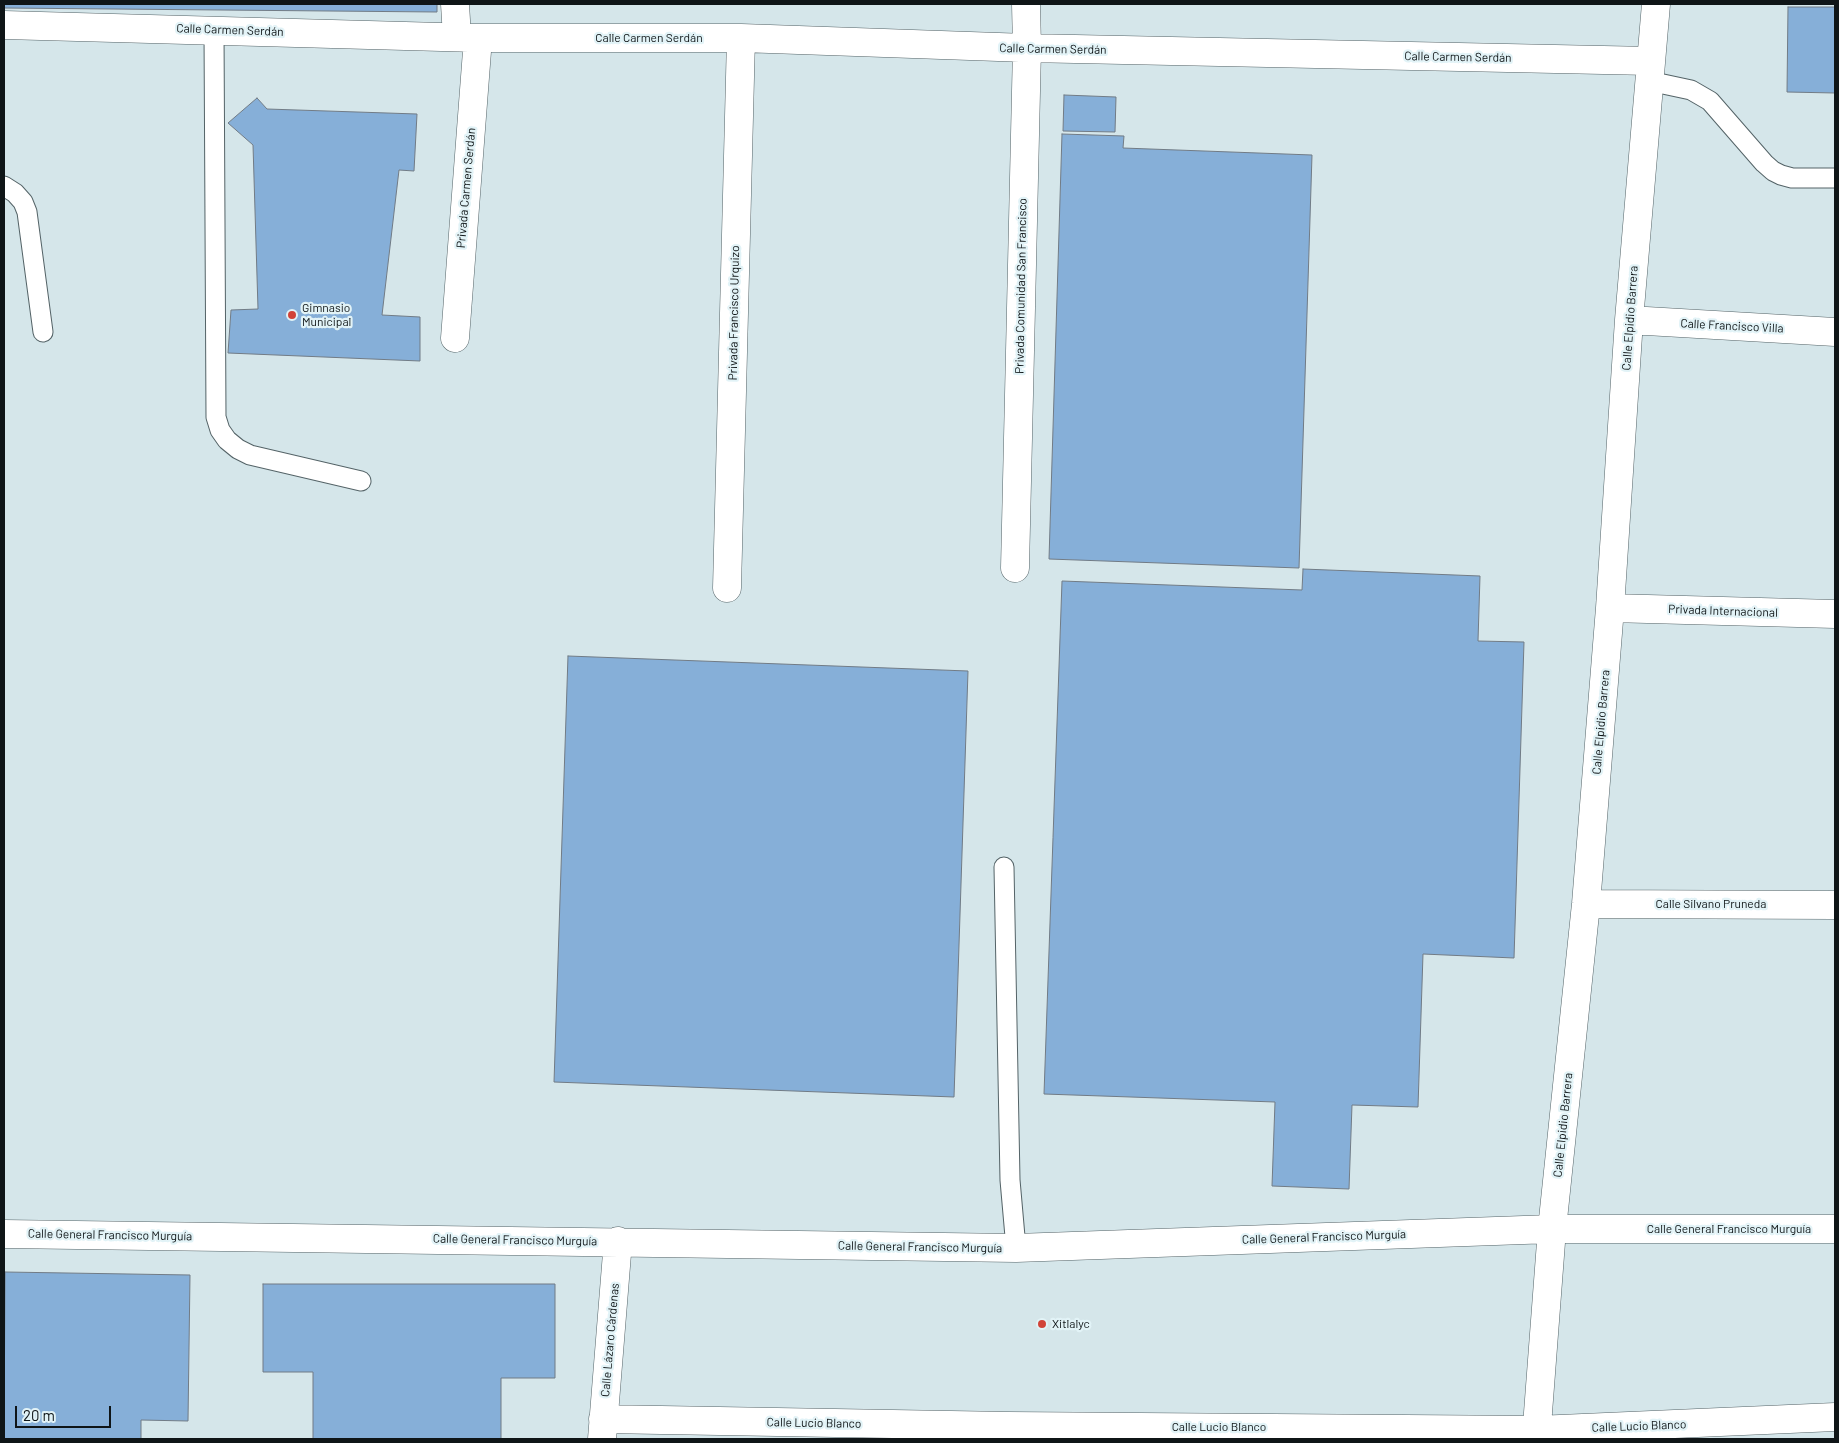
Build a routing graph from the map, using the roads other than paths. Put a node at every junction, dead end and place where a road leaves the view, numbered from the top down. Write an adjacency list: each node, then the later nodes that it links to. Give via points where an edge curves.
1 (455, 4): 6 (street)
2 (1026, 4): 8 (street, Privada Comunidad San Francisco)
3 (1656, 4): 9 (street, Calle Elpidio Barrera)
4 (4, 25): 5 (street, Calle Carmen Serdán)
5 (214, 30): 6 (street, Calle Carmen Serdán); 16 (lane, via 216,417 220,430 227,440 250,455)
6 (467, 37): 7 (street, Calle Carmen Serdán); 15 (street, Privada Carmen Serdán)
7 (741, 38): 8 (street, Calle Carmen Serdán); 18 (street, Privada Francisco Urquizo)
8 (1026, 48): 9 (street, Calle Carmen Serdán); 17 (street, Privada Comunidad San Francisco)
9 (1650, 71): 10 (lane, via 1710,101 1773,171 1792,178); 12 (street, Calle Elpidio Barrera)
10 (1835, 178)
11 (4, 186): 13 (lane, via 23,202 27,212)
12 (1629, 320): 14 (street, Calle Francisco Villa); 19 (street, Calle Elpidio Barrera)
13 (43, 332)
14 (1835, 332)
15 (454, 338)
16 (361, 481)
17 (1015, 568)
18 (727, 588)
19 (1610, 608): 20 (street, Privada Internacional); 22 (street, Calle Elpidio Barrera)
20 (1835, 614)
21 (1004, 867): 28 (lane, via 1010,1180)
22 (1586, 904): 23 (street, Calle Silvano Pruneda); 24 (street, Calle Elpidio Barrera)
23 (1835, 905)
24 (1552, 1229): 25 (street, Calle General Francisco Murguía); 28 (street, Calle General Francisco Murguía); 31 (street, Calle Elpidio Barrera)
25 (1835, 1229)
26 (4, 1234): 27 (street, Calle General Francisco Murguía)
27 (618, 1241): 28 (street, Calle General Francisco Murguía); 30 (street, Calle Lázaro Cárdenas)
28 (1016, 1248)
29 (1835, 1417): 31 (street, Calle Lucio Blanco)
30 (603, 1429): 31 (street, Calle Lucio Blanco, via 1029,1426)
31 (1537, 1435)

